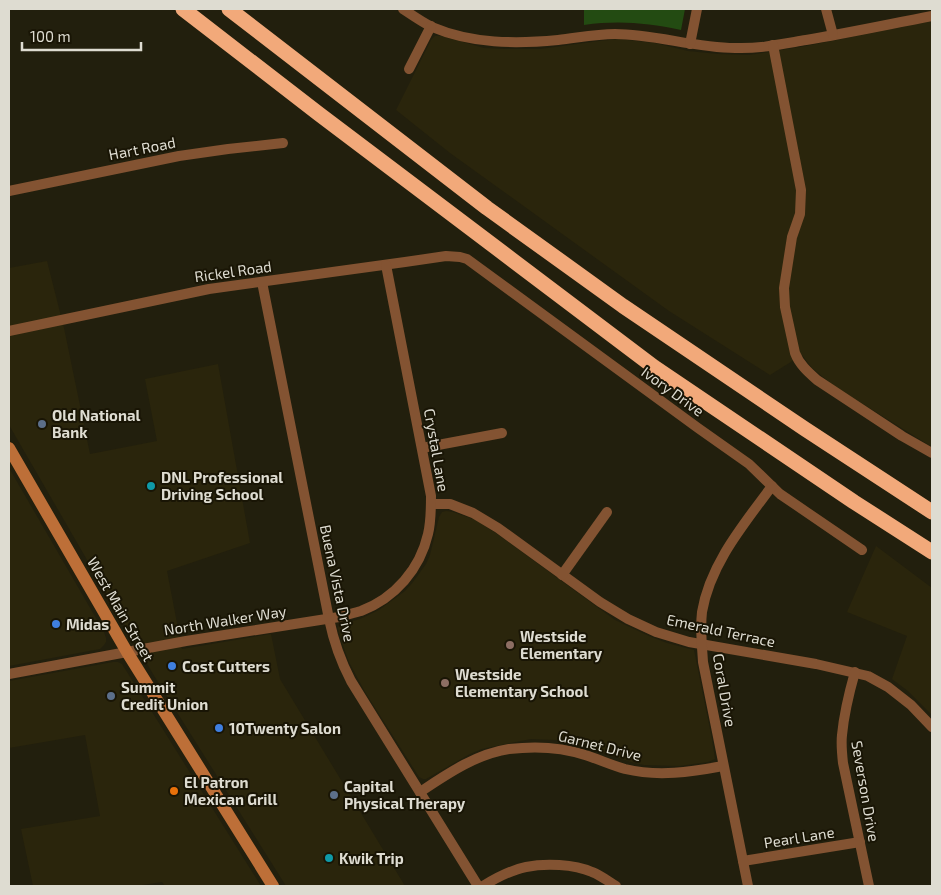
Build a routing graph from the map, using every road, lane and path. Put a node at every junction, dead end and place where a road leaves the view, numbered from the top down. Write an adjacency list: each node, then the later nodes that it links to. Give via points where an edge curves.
1 (183, 9): 28 (highway, via 654,367)
2 (229, 9): 18 (highway, via 503,219 623,306)
3 (403, 9): 7 (street)
4 (697, 9): 9 (street)
5 (826, 9): 8 (street)
6 (932, 16): 8 (street)
7 (431, 26): 9 (street, via 474,39 509,43 591,34 634,34); 11 (street)
8 (833, 35): 10 (street)
9 (690, 44): 10 (street, via 734,48)
10 (773, 46): 22 (street, via 801,190 800,214 792,237 784,288 795,353 807,372 817,380)
11 (409, 69)
12 (283, 143): 13 (street, Hart Road, via 179,156)
13 (9, 191)
14 (464, 258): 15 (street, Rickel Road, via 446,256); 23 (street, Ivory Drive, via 750,464)
15 (386, 265): 16 (street, Rickel Road); 21 (street, Crystal Lane)
16 (262, 282): 17 (street, Rickel Road, via 186,293); 33 (street, Buena Vista Drive)
17 (9, 332)
18 (805, 429): 24 (highway); 27 (highway)
19 (502, 433): 21 (street)
20 (9, 448): 35 (main road, West Main Street)
21 (422, 448): 25 (street, Crystal Lane)
22 (932, 453)
23 (772, 486): 29 (street, Ivory Drive); 34 (street, Coral Drive, via 715,572 702,612)
24 (932, 503)
25 (431, 504): 32 (street, Emerald Terrace, via 450,504 473,513); 33 (street, Crystal Lane, via 423,552 398,588 362,611)
26 (607, 512): 32 (street)
27 (932, 512)
28 (881, 519): 30 (highway); 31 (highway)
29 (862, 550)
30 (932, 552)
31 (932, 557)
32 (562, 575): 34 (street, Emerald Terrace, via 628,619 656,632)
33 (328, 619): 35 (street, North Walker Way); 40 (street, Buena Vista Drive, via 337,651 351,681)
34 (702, 644): 36 (street, Emerald Terrace); 39 (street, Coral Drive)
35 (127, 652): 37 (street, North Walker Way); 44 (main road, West Main Street)
36 (855, 672): 38 (street, Emerald Terrace, via 888,687); 41 (street, Severson Drive, via 841,736 843,763)
37 (9, 674)
38 (932, 727)
39 (724, 766): 40 (street, Garnet Drive, via 678,773 651,772 625,769 565,750 508,749 465,764); 42 (street, Coral Drive)
40 (420, 792): 43 (street, Buena Vista Drive)
41 (860, 842): 42 (street, Pearl Lane); 49 (street, Severson Drive)
42 (743, 861): 48 (street, Coral Drive)
43 (476, 883): 45 (street)
44 (273, 886)
45 (464, 886)
46 (483, 886): 47 (street, via 525,867 546,865 592,872)
47 (616, 886)
48 (748, 886)
49 (869, 886)

